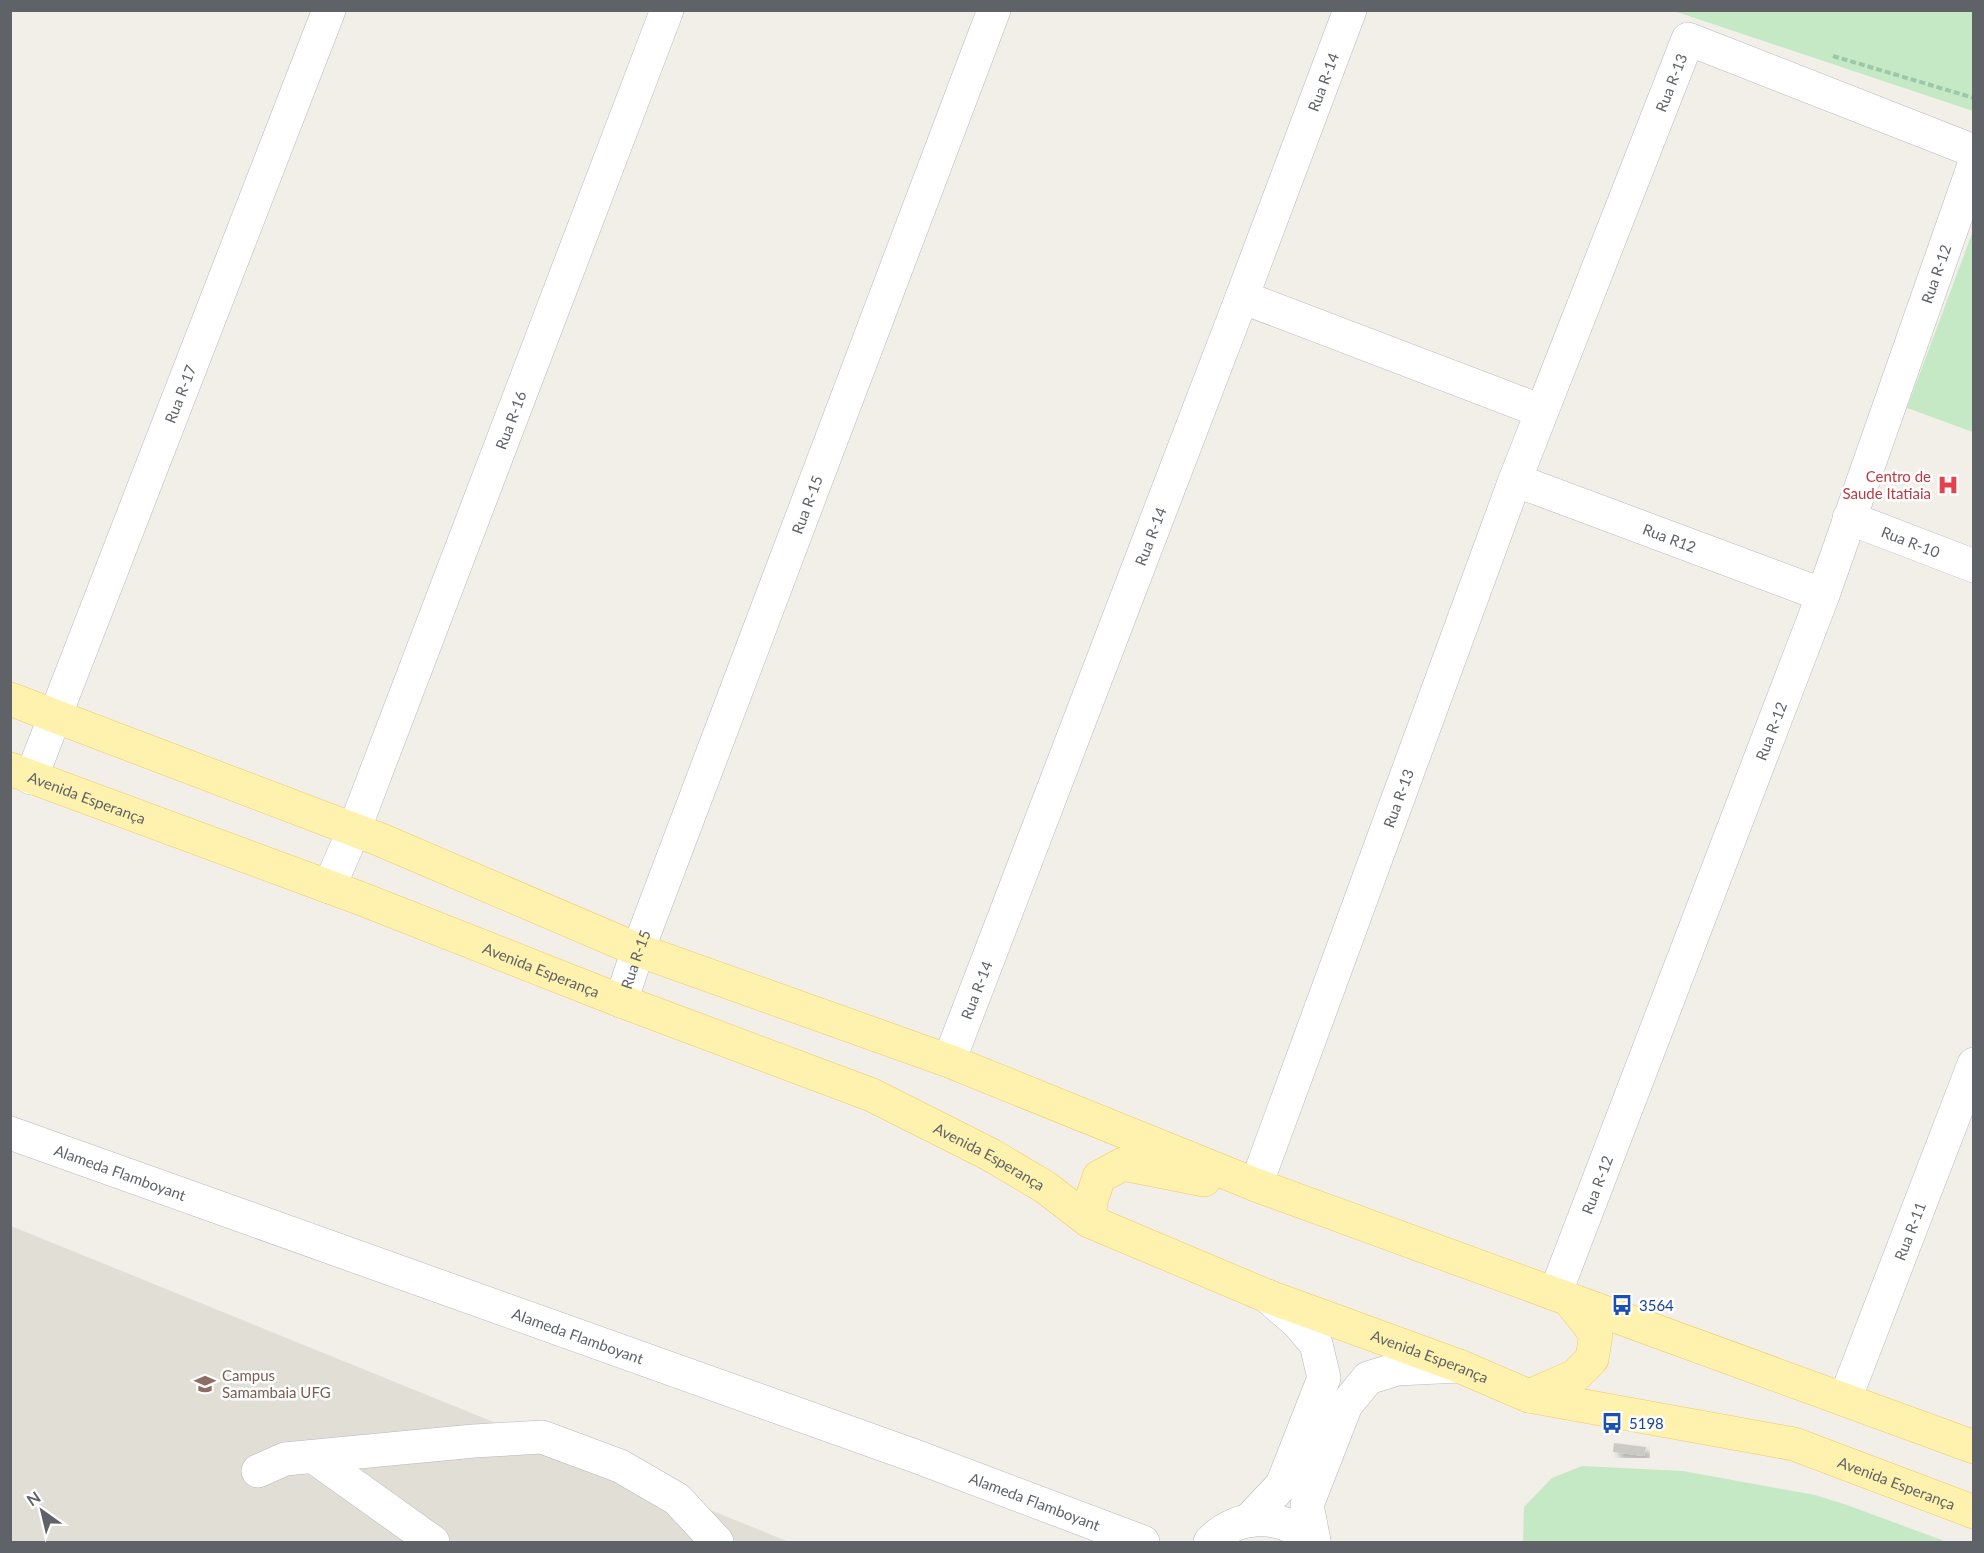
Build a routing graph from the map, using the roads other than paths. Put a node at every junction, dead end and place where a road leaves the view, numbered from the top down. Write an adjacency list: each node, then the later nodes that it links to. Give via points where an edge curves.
1 (329, 10): 14 (street, Rua R-17)
2 (667, 10): 16 (street, Rua R-16)
3 (994, 10): 18 (street, Rua R-15)
4 (1350, 10): 7 (street, Rua R-14)
5 (1974, 151): 8 (street, Rua R-13, via 1688,39)
6 (1974, 165): 10 (street, Rua R-12)
7 (1242, 297): 8 (street); 20 (street, Rua R-14)
8 (1541, 411): 9 (street, Rua R-13)
9 (1515, 480): 12 (street, Rua R12); 23 (street, Rua R-13)
10 (1849, 518): 11 (street, Rua R-10); 12 (street, Rua R-12)
11 (1974, 566)
12 (1823, 595): 26 (street, Rua R-12)
13 (10, 699): 14 (main road)
14 (55, 716): 15 (street, Rua R-17); 16 (main road)
15 (21, 773): 17 (main road, Avenida Esperança)
16 (354, 830): 17 (street, Rua R-16); 18 (main road)
17 (330, 887): 19 (main road, Avenida Esperança)
18 (638, 950): 19 (street, Rua R-15); 20 (main road)
19 (621, 1001): 24 (main road, Avenida Esperança, via 872,1095 1045,1186)
20 (949, 1061): 23 (main road)
21 (1974, 1064): 29 (street, Rua R-11)
22 (10, 1133): 37 (street, Alameda Flamboyant, via 915,1456)
23 (1256, 1185): 24 (main road, via 1204,1180 1123,1164 1100,1177); 26 (main road)
24 (1089, 1221): 25 (main road, Avenida Esperança)
25 (1267, 1296): 27 (main road, Avenida Esperança); 34 (street, via 1316,1344 1324,1378 1282,1485)
26 (1562, 1297): 28 (main road, via 1596,1334 1592,1359 1575,1376); 29 (main road)
27 (1458, 1366): 28 (main road, Avenida Esperança); 39 (street, via 1396,1369 1368,1378 1346,1406 1307,1505)
28 (1529, 1396): 33 (main road, Avenida Esperança, via 1794,1444)
29 (1845, 1399): 30 (main road)
30 (1974, 1447)
31 (314, 1457): 32 (street, via 285,1459); 35 (street); 36 (street, via 542,1437 620,1466 677,1499)
32 (258, 1471)
33 (1974, 1512)
34 (1248, 1521): 38 (street, via 1231,1526); 39 (street, via 1284,1522)
35 (433, 1542)
36 (717, 1542)
37 (1143, 1542)
38 (1210, 1542)
39 (1314, 1542)

